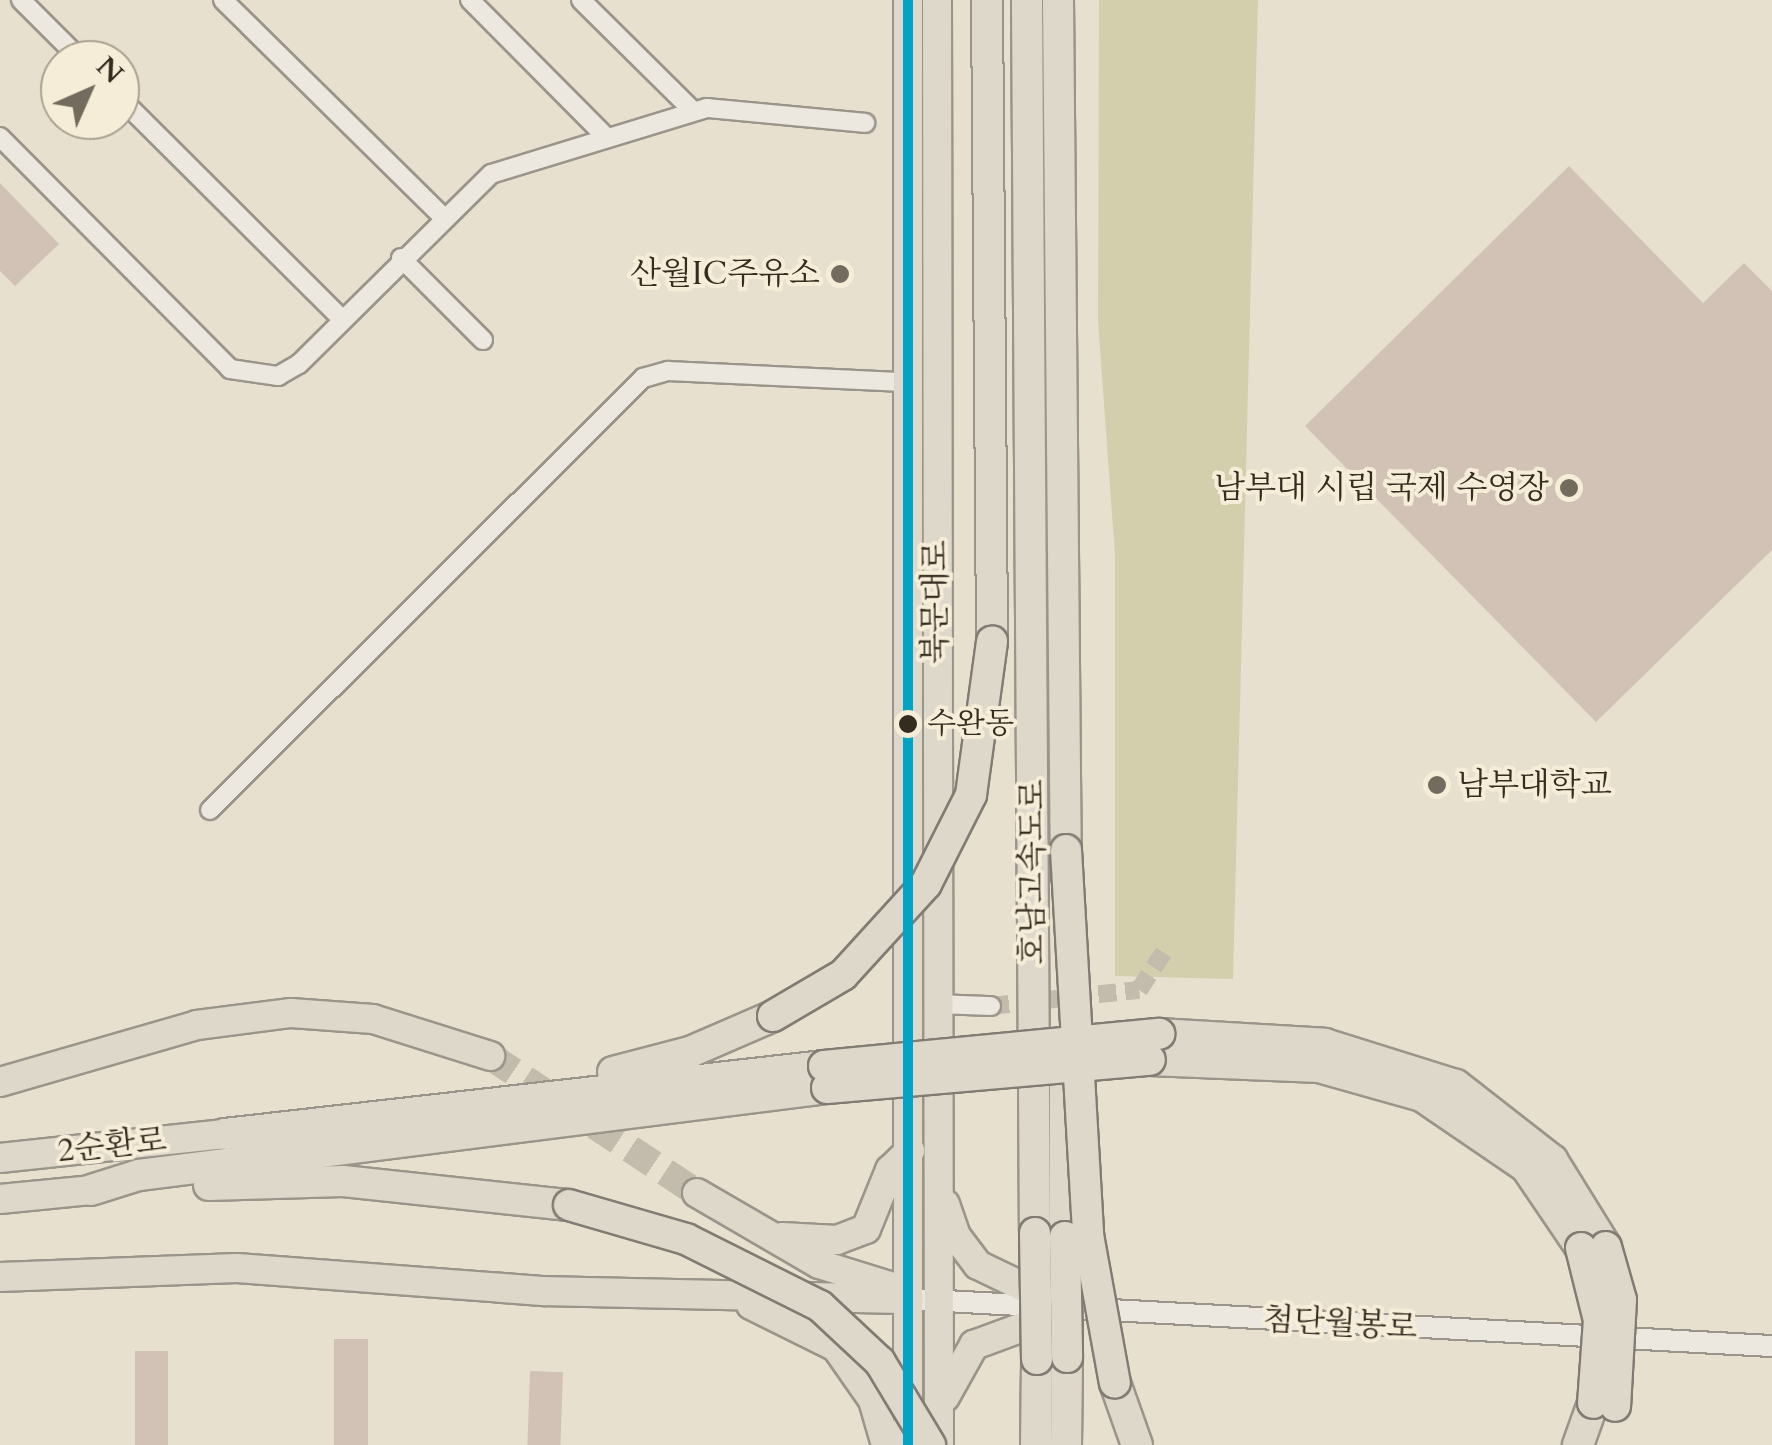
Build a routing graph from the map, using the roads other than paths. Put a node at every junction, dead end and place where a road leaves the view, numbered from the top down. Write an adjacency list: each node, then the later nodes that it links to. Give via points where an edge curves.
1 (21, 0): 10 (street)
2 (223, 0): 16 (street)
3 (470, 0): 15 (street)
4 (580, 0): 11 (street)
5 (908, 0): 20 (main road, 북문대로)
6 (937, 0): 23 (main road, 북문대로)
7 (988, 0): 28 (highway, bridge, via 992,641 971,796 926,884 842,975 774,1016 646,1066)
8 (1027, 0): 36 (highway, 호남고속도로)
9 (1058, 0): 22 (highway, 호남고속도로)
10 (61, 40)
11 (693, 111): 13 (street); 15 (street)
12 (140, 118): 18 (street)
13 (865, 124)
14 (0, 137): 18 (street, via 230,369 278,376)
15 (606, 137): 16 (street, via 491,174)
16 (442, 216): 17 (street)
17 (401, 258): 18 (street); 19 (street)
18 (342, 319)
19 (483, 340)
20 (904, 382): 21 (street, via 668,371 644,378); 29 (main road, 북문대로)
21 (210, 810)
22 (1066, 850): 36 (highway, 호남고속도로); 50 (highway, bridge, via 1088,1236 1116,1383)
23 (938, 1004): 24 (street); 31 (main road, 북문대로)
24 (991, 1006)
25 (490, 1056): 27 (main road, via 372,1019 291,1013 197,1025)
26 (825, 1077): 28 (highway); 32 (highway, via 139,1175); 44 (highway, bridge, via 1241,1059 1320,1067 1422,1096 1502,1146 1572,1230 1599,1320)
27 (0, 1082)
28 (225, 1134): 30 (main road, 2순환로)
29 (910, 1152): 35 (main road, via 890,1170 866,1229 814,1242); 39 (main road, 북문대로)
30 (0, 1158)
31 (938, 1167): 40 (main road, 북문대로); 41 (main road, via 956,1236 978,1265 1013,1287)
32 (91, 1190): 34 (main road, 2순환로); 45 (highway, bridge, via 343,1182 569,1205 686,1239 820,1306 880,1362)
33 (697, 1192): 35 (main road)
34 (0, 1200)
35 (770, 1235): 39 (main road, via 850,1277 889,1282)
36 (1050, 1235): 43 (highway, 호남고속도로, bridge)
37 (0, 1277): 38 (main road, via 237,1268)
38 (700, 1297): 39 (main road); 46 (main road, via 768,1310 836,1347 873,1400)
39 (909, 1298): 40 (street, 첨단월봉로); 47 (main road, 북문대로)
40 (939, 1301): 41 (street, 첨단월봉로); 45 (main road, 북문대로)
41 (1080, 1310): 42 (street, 첨단월봉로); 45 (main road, via 1033,1319 974,1345 948,1383)
42 (1772, 1346)
43 (1052, 1358): 48 (highway, 호남고속도로); 49 (highway, 호남고속도로)
44 (1604, 1405): 51 (highway); 52 (highway)
45 (936, 1441)
46 (886, 1445)
47 (908, 1445)
48 (1036, 1445)
49 (1066, 1445)
50 (1137, 1445)
51 (1578, 1445)
52 (1602, 1445)

